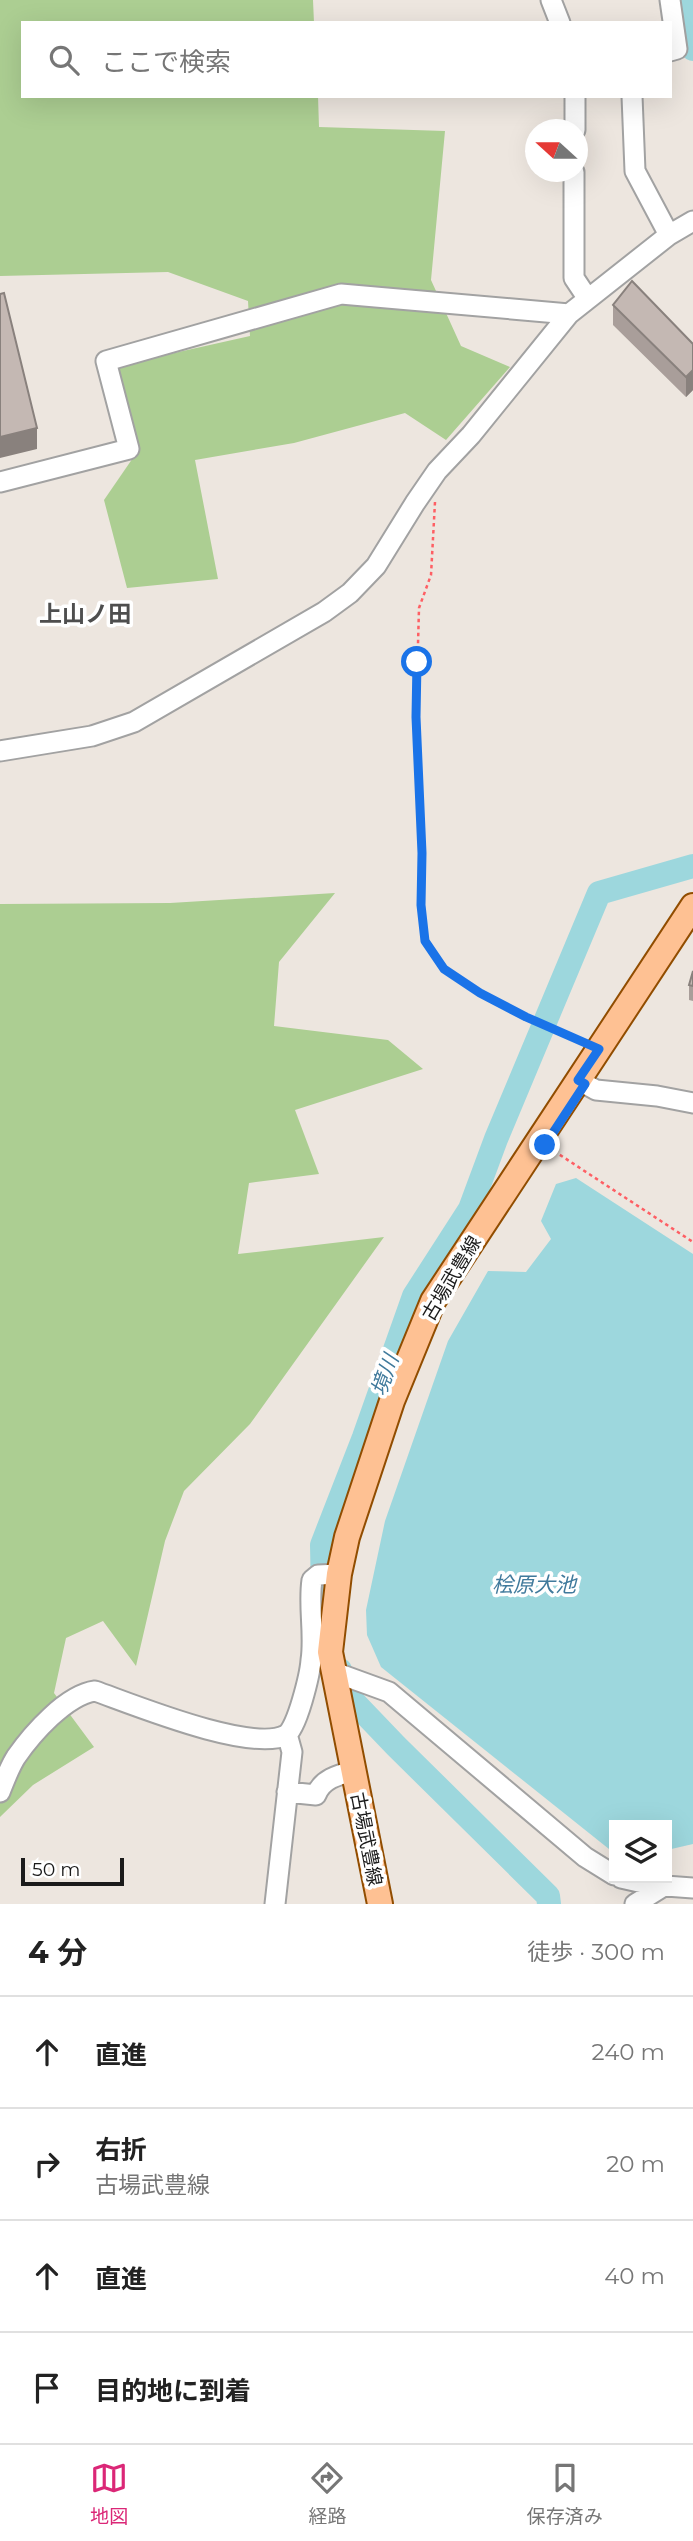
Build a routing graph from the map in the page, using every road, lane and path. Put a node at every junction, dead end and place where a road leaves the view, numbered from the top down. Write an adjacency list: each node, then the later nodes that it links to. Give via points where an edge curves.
1 (551, 0): 3 (street)
2 (670, 0): 4 (street, via 677,50)
3 (559, 21)
4 (672, 51)
5 (575, 98): 7 (street)
6 (632, 98): 10 (street, via 635,171)
7 (575, 119)
8 (574, 182): 11 (street, via 574,278)
9 (693, 221): 10 (street)
10 (669, 235): 11 (street)
11 (588, 299): 12 (street)
12 (569, 314): 13 (street); 14 (street, via 341,294 106,361 129,449)
13 (437, 471): 15 (street, via 376,566 324,612 134,722 92,736); 17 (path, via 431,575 419,608 418,635 416,717 425,941 444,969 480,993)
14 (0, 482)
15 (0, 751)
16 (693, 906): 17 (main road, 古場武豊線)
17 (599, 1049): 18 (main road, 古場武豊線)
18 (578, 1080): 19 (street, via 596,1090); 22 (main road, 古場武豊線, via 433,1301 392,1401)
19 (693, 1103)
20 (545, 1145): 21 (path)
21 (693, 1242)
22 (339, 1574): 23 (main road, 古場武豊線, via 330,1652); 24 (street, via 318,1575 312,1580 312,1660)
23 (334, 1672): 25 (main road, 古場武豊線); 28 (street, via 389,1692 585,1857)
24 (287, 1734): 26 (street, via 268,1739 191,1726 95,1691 84,1692 45,1723 17,1757); 27 (street, via 292,1752)
25 (353, 1771): 27 (street, via 330,1779 316,1795); 33 (main road, 古場武豊線)
26 (0, 1792)
27 (287, 1792): 32 (street)
28 (609, 1872)
29 (638, 1883): 30 (street)
30 (664, 1886): 31 (street); 34 (street)
31 (693, 1888)
32 (275, 1904)
33 (380, 1904)
34 (635, 1904)

